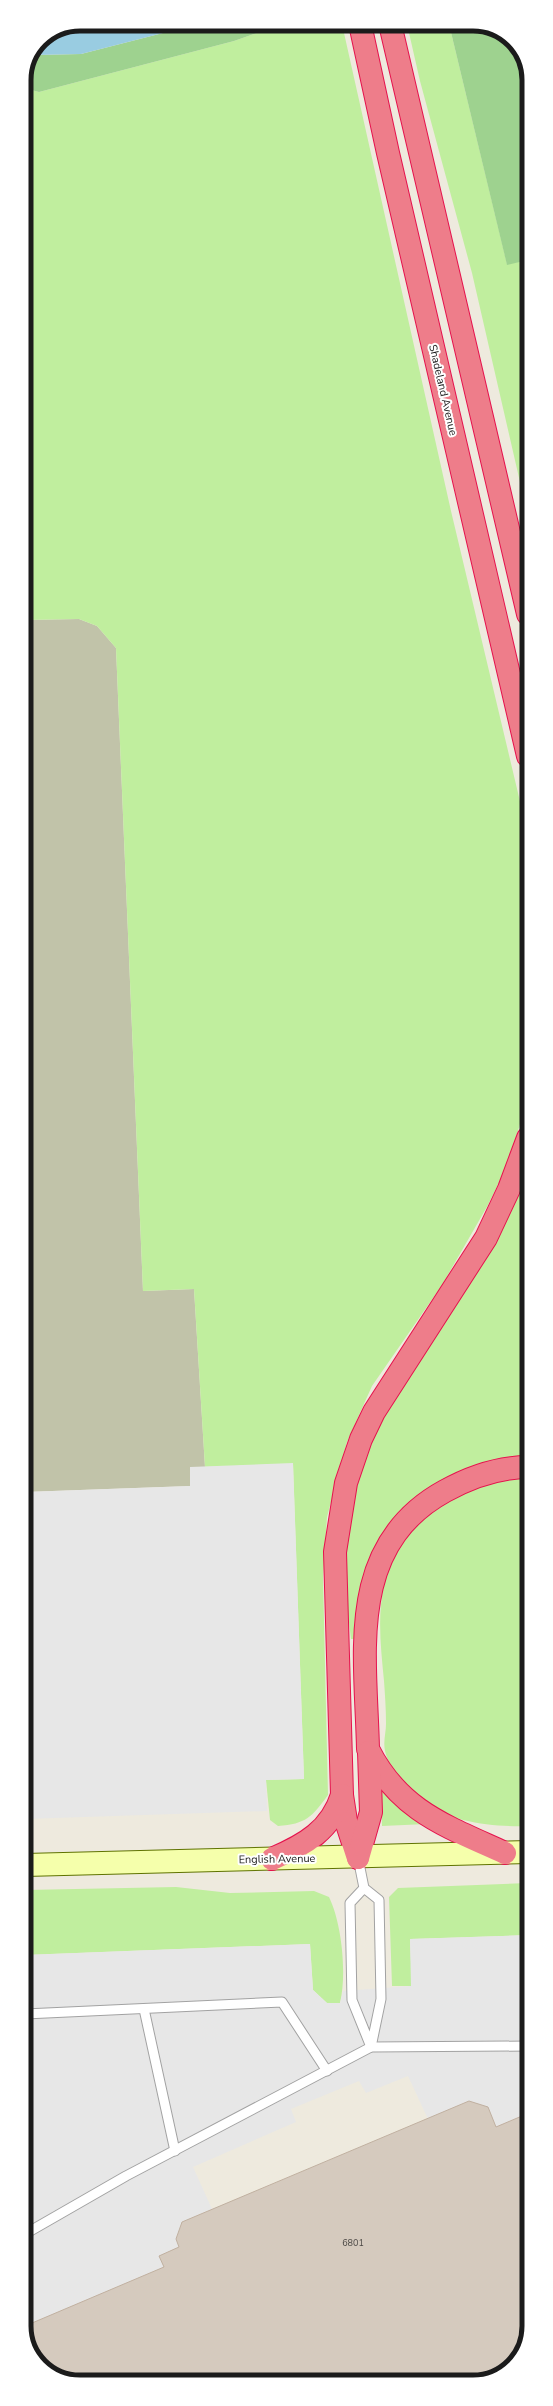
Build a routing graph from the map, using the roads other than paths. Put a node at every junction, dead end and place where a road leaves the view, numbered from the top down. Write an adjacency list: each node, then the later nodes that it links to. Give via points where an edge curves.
1 (362, 31): 4 (highway, Shadeland Avenue)
2 (392, 31): 3 (highway)
3 (522, 588)
4 (522, 730)
5 (522, 1155): 8 (highway, via 486,1238 374,1412 361,1439 346,1483 337,1528 334,1568)
6 (522, 1469): 7 (highway, via 495,1471 459,1483 432,1498 414,1513 390,1543 376,1571 366,1616)
7 (368, 1749): 10 (highway, via 389,1782 424,1814); 11 (highway, via 371,1812)
8 (342, 1795): 11 (highway, via 346,1822); 12 (highway, via 338,1809 313,1839)
9 (522, 1852): 10 (street, English Avenue)
10 (505, 1853): 11 (street, English Avenue)
11 (358, 1858): 12 (street, English Avenue); 14 (lane)
12 (272, 1859): 13 (street, English Avenue)
13 (31, 1866)
14 (364, 1888): 18 (lane, via 379,1900 381,1999); 18 (lane, via 350,1903 352,2000)
15 (144, 2009): 16 (lane); 19 (lane, via 282,2002); 20 (lane)
16 (31, 2014)
17 (522, 2046): 18 (lane)
18 (370, 2047): 19 (lane)
19 (327, 2071): 20 (lane)
20 (174, 2151): 21 (lane)
21 (31, 2231)

